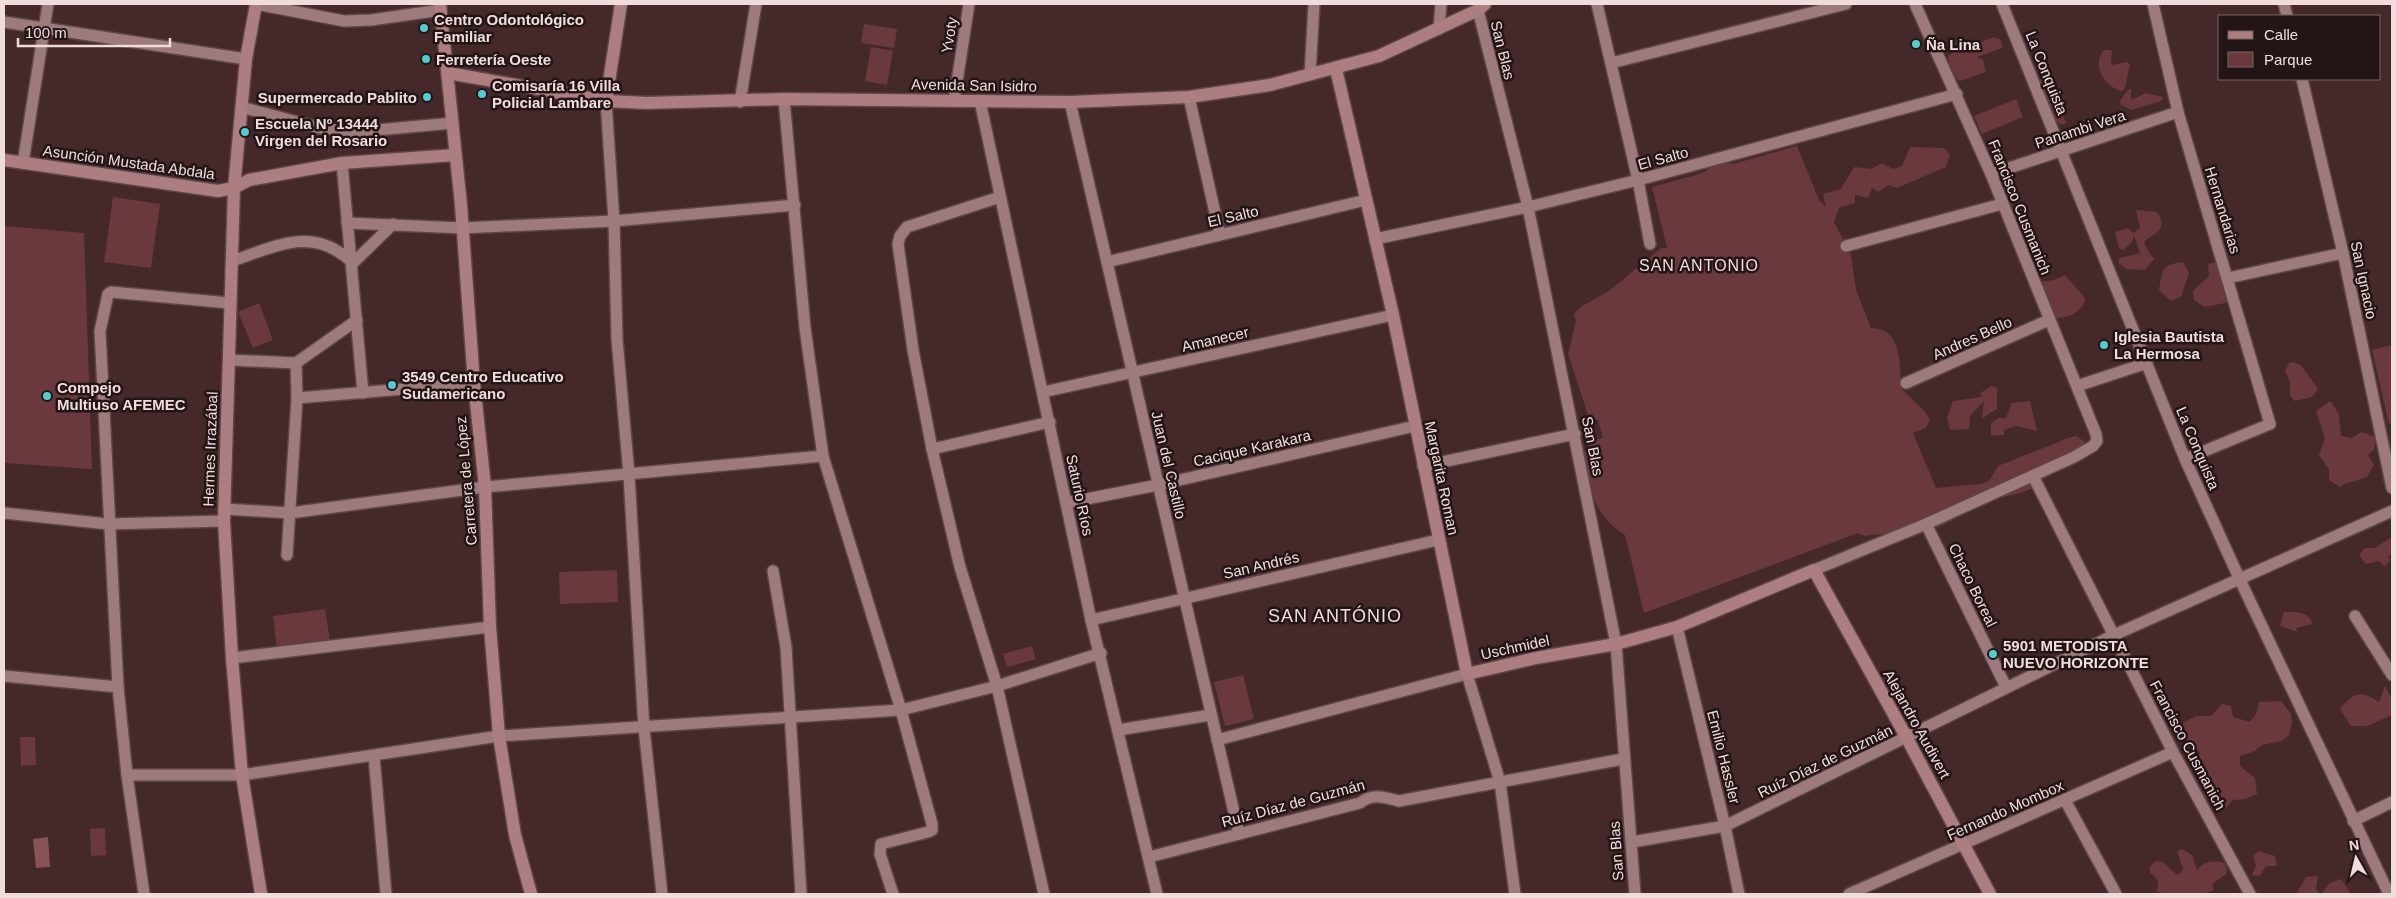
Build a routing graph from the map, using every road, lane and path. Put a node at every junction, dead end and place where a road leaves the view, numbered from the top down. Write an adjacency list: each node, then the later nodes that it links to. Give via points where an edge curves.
1 (48, 4): 16 (street)
2 (256, 4): 13 (street, via 344,21 371,20); 18 (street, Hermes Irrazábal)
3 (621, 4): 29 (street)
4 (756, 4): 30 (street)
5 (969, 4): 27 (street, Yvoty)
6 (1314, 4): 22 (street)
7 (1440, 4): 17 (street)
8 (1597, 4): 19 (street)
9 (1846, 4): 19 (street)
10 (1915, 4): 24 (street, Francisco Cusmanich)
11 (2002, 4): 35 (street, La Conquista)
12 (2157, 5): 33 (street, Hernandarias)
13 (441, 7): 21 (street, Carretera de López)
14 (1482, 7): 17 (street, Avenida San Isidro); 47 (street, San Blas)
15 (4, 22): 16 (street)
16 (44, 28): 18 (street); 38 (street)
17 (1439, 29): 20 (street, Avenida San Isidro, via 1379,56)
18 (246, 59): 32 (street, Hermes Irrazábal)
19 (1611, 63): 41 (street)
20 (1336, 69): 22 (street, Avenida San Isidro); 44 (street, Margarita Roman)
21 (448, 73): 29 (street, Avenida San Isidro); 34 (street, Carretera de López)
22 (1310, 75): 25 (street, Avenida San Isidro, via 1238,91)
23 (2302, 80): 56 (street, San Ignacio)
24 (1957, 94): 40 (street, Francisco Cusmanich); 41 (street, El Salto)
25 (1189, 97): 31 (street, Avenida San Isidro); 52 (street)
26 (784, 98): 27 (street, Avenida San Isidro); 30 (street, Avenida San Isidro); 46 (street)
27 (954, 101): 28 (street, Avenida San Isidro)
28 (980, 101): 31 (street, Avenida San Isidro); 43 (street, Saturio Ríos)
29 (606, 102): 30 (street, Avenida San Isidro); 48 (street)
30 (740, 102)
31 (1070, 102): 58 (street, Juan del Castillo)
32 (241, 107): 34 (street, via 320,128 355,132); 42 (street, Hermes Irrazábal)
33 (2178, 112): 35 (street, Panambi Vera); 60 (street, Hernandarias)
34 (453, 124): 36 (street, Carretera de López)
35 (2063, 151): 40 (street, Panambi Vera); 67 (street, La Conquista)
36 (455, 155): 39 (street, Asunción Mustada Abdala); 51 (street, Carretera de López)
37 (4, 160): 38 (street, Asunción Mustada Abdala)
38 (23, 163): 42 (street, Asunción Mustada Abdala, via 218,191)
39 (342, 163): 42 (street, Asunción Mustada Abdala, via 249,180); 49 (street)
40 (1991, 174): 45 (street, Francisco Cusmanich)
41 (1638, 180): 47 (street, El Salto); 54 (street)
42 (234, 188): 57 (street, Hermes Irrazábal)
43 (1000, 197): 72 (street, Saturio Ríos); 78 (street, via 908,227 900,236 898,244)
44 (1366, 200): 52 (street, El Salto); 53 (street, Margarita Roman)
45 (2002, 204): 55 (street); 64 (street, Francisco Cusmanich)
46 (795, 205): 48 (street); 79 (street, via 805,328)
47 (1528, 207): 53 (street, El Salto); 77 (street, San Blas)
48 (614, 221): 51 (street); 82 (street, via 617,339)
49 (348, 223): 50 (street); 59 (street)
50 (393, 224): 51 (street); 59 (street)
51 (462, 228): 70 (street, Carretera de López)
52 (1220, 235): 58 (street, El Salto)
53 (1375, 239): 62 (street, Margarita Roman)
54 (1650, 244)
55 (1846, 246)
56 (2343, 253): 60 (street); 86 (street, San Ignacio)
57 (232, 261): 59 (street, via 310,240 329,245); 61 (street, Hermes Irrazábal)
58 (1107, 262): 68 (street, Juan del Castillo)
59 (353, 263): 63 (street)
60 (2228, 278): 80 (street, Hernandarias, via 2270,424)
61 (229, 303): 65 (street, Hermes Irrazábal); 92 (street, via 108,294 100,331)
62 (1393, 315): 68 (street, Amanecer); 76 (street, Margarita Roman)
63 (357, 320): 66 (street); 73 (street)
64 (2049, 320): 69 (street, Andres Bello); 71 (street, Francisco Cusmanich)
65 (229, 360): 66 (street); 91 (street, Hermes Irrazábal)
66 (296, 363): 74 (street)
67 (2147, 363): 71 (street); 80 (street, La Conquista)
68 (1132, 373): 72 (street, Amanecer); 84 (street, Juan del Castillo)
69 (1906, 383)
70 (474, 384): 73 (street); 85 (street, Carretera de López)
71 (2077, 386): 83 (street, Francisco Cusmanich, via 2097,441 2094,446)
72 (1043, 392): 75 (street, Saturio Ríos)
73 (363, 393): 74 (street)
74 (297, 398): 90 (street)
75 (1050, 422): 78 (street); 87 (street, Saturio Ríos)
76 (1415, 426): 81 (street, Margarita Roman); 84 (street, Cacique Karakara)
77 (1575, 434): 81 (street); 105 (street, San Blas)
78 (932, 449): 111 (street, via 960,567)
79 (823, 456): 82 (street); 114 (street)
80 (2185, 459): 98 (street, La Conquista)
81 (1423, 466): 94 (street, Margarita Roman)
82 (629, 475): 85 (street); 117 (street)
83 (2032, 476): 93 (street); 104 (street, Francisco Cusmanich)
84 (1158, 485): 87 (street, Cacique Karakara); 99 (street, Juan del Castillo)
85 (485, 487): 90 (street); 102 (street, Carretera de López)
86 (2392, 488)
87 (1066, 503): 101 (street, Saturio Ríos)
88 (2392, 511): 98 (street, Ruíz Díaz de Guzmán)
89 (4, 513): 92 (street)
90 (290, 513): 91 (street); 95 (street)
91 (224, 515): 92 (street); 107 (street, Hermes Irrazábal)
92 (108, 524): 113 (street)
93 (1926, 524): 96 (street); 112 (street, Chaco Boreal)
94 (1438, 540): 99 (street, San Andrés); 109 (street, Margarita Roman)
95 (287, 555)
96 (1814, 570): 103 (street, Uschmidel); 120 (street, Alejandro Audivert)
97 (773, 571): 116 (street, via 786,647)
98 (2240, 580): 104 (street, Ruíz Díaz de Guzmán); 130 (street, La Conquista)
99 (1184, 598): 101 (street, San Andrés); 115 (street, Juan del Castillo)
100 (2355, 616): 108 (street)
101 (1092, 620): 106 (street, Saturio Ríos)
102 (490, 627): 107 (street); 119 (street, Carretera de López)
103 (1677, 627): 105 (street, Uschmidel); 131 (street, Emilio Hassler)
104 (2114, 635): 112 (street, Ruíz Díaz de Guzmán); 122 (street, Francisco Cusmanich)
105 (1616, 644): 109 (street, Uschmidel); 124 (street, San Blas)
106 (1101, 653): 111 (street); 118 (street, Saturio Ríos)
107 (232, 658): 126 (street, Hermes Irrazábal)
108 (2392, 673)
109 (1468, 674): 121 (street, Uschmidel); 127 (street, Margarita Roman)
110 (4, 676): 113 (street)
111 (997, 686): 114 (street); 143 (street)
112 (2006, 687): 120 (street, Ruíz Díaz de Guzmán)
113 (118, 688): 125 (street)
114 (901, 710): 116 (street); 142 (street, via 933,827 928,832 881,844 880,854)
115 (1211, 715): 118 (street); 121 (street, Juan del Castillo)
116 (790, 718): 117 (street); 141 (street)
117 (644, 728): 119 (street); 140 (street)
118 (1118, 730): 135 (street, Saturio Ríos)
119 (499, 736): 123 (street); 139 (street, Carretera de López, via 514,835)
120 (1907, 737): 131 (street, Ruíz Díaz de Guzmán); 134 (street, Alejandro Audivert)
121 (1217, 740): 132 (street, Juan del Castillo)
122 (2173, 752): 128 (street, Fernando Mombox); 151 (street, Francisco Cusmanich)
123 (374, 756): 126 (street); 138 (street)
124 (1623, 759): 127 (street, Ruíz Díaz de Guzmán); 133 (street, San Blas)
125 (127, 775): 126 (street); 136 (street)
126 (242, 775): 137 (street, Hermes Irrazábal)
127 (1500, 782): 132 (street, Ruíz Díaz de Guzmán, via 1399,801 1372,796 1360,803); 145 (street, Margarita Roman)
128 (2065, 800): 134 (street, Fernando Mombox); 150 (street)
129 (2392, 802): 130 (street)
130 (2354, 821): 152 (street, La Conquista)
131 (1726, 826): 133 (street, Ruíz Díaz de Guzmán); 147 (street, Emilio Hassler)
132 (1239, 834): 135 (street, Ruíz Díaz de Guzmán)
133 (1632, 842): 146 (street, San Blas)
134 (1963, 844): 148 (street, Fernando Mombox); 149 (street, Alejandro Audivert)
135 (1149, 857): 144 (street, Saturio Ríos)
136 (144, 894)
137 (261, 894)
138 (386, 894)
139 (531, 894)
140 (662, 894)
141 (801, 894)
142 (892, 894)
143 (1044, 894)
144 (1158, 894)
145 (1516, 894)
146 (1634, 894)
147 (1739, 894)
148 (1849, 894)
149 (1990, 894)
150 (2116, 894)
151 (2250, 894)
152 (2390, 894)

